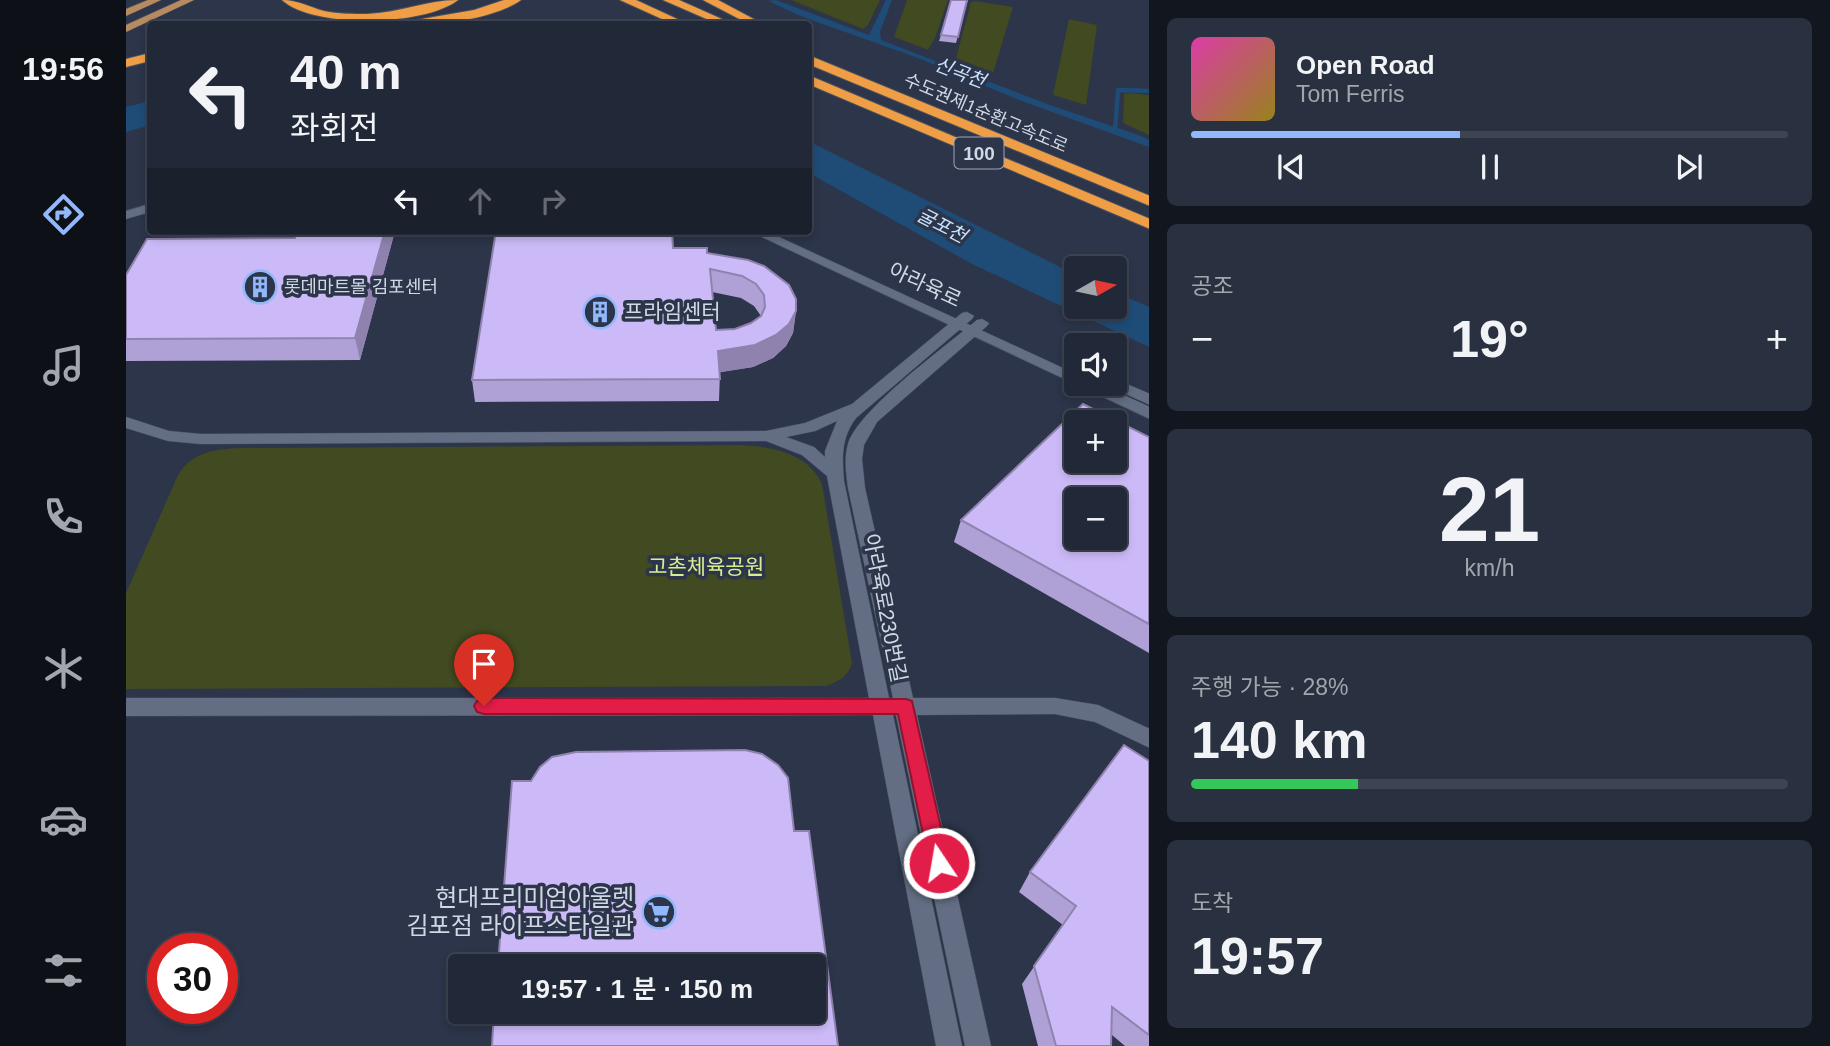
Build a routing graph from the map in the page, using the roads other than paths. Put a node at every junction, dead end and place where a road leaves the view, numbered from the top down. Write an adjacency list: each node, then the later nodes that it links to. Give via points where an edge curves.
1 (156, 0): 9 (main road)
2 (189, 0): 14 (main road)
3 (288, 0): 4 (highway, via 328,15 367,17 413,12)
4 (452, 0)
5 (515, 0): 10 (highway)
6 (626, 0): 11 (highway)
7 (669, 0): 12 (highway)
8 (709, 0): 13 (highway)
9 (126, 13)
10 (432, 21)
11 (675, 21)
12 (720, 21)
13 (751, 21)
14 (126, 29)
15 (812, 54): 20 (highway)
16 (147, 58): 18 (highway)
17 (812, 61): 20 (highway, 수도권제1순환고속도로 / 100)
18 (126, 63)
19 (812, 81): 22 (highway, 수도권제1순환고속도로 / 100)
20 (872, 86): 24 (highway, 수도권제1순환고속도로 / 100)
21 (812, 91): 22 (highway)
22 (925, 130): 28 (highway, 수도권제1순환고속도로 / 100)
23 (147, 197): 25 (street)
24 (1149, 202)
25 (126, 203)
26 (147, 209): 27 (street)
27 (126, 215)
28 (1149, 225)
29 (764, 235): 31 (street, 아라육로)
30 (790, 235): 31 (street, 아라육로)
31 (970, 323): 32 (street, 아라육로); 33 (street, 아라육로); 37 (street, 아라육로230번길); 43 (street, 아라육로230번길, via 871,418 853,448)
32 (1064, 361)
33 (1064, 374)
34 (1127, 390): 36 (street)
35 (1111, 396): 38 (street)
36 (1149, 400)
37 (858, 406): 40 (street, via 809,427); 41 (street, 아라육로230번길, via 836,437)
38 (1149, 414)
39 (126, 422): 40 (street, via 168,436 227,439)
40 (766, 436): 41 (street, via 808,451)
41 (835, 474): 42 (street, 아라육로230번길)
42 (882, 706): 43 (street); 44 (street); 46 (street, 아라육로230번길)
43 (906, 706): 45 (street, via 1078,709 1118,722); 47 (street, 아라육로230번길)
44 (126, 707)
45 (1149, 739)
46 (949, 1046)
47 (978, 1046)

